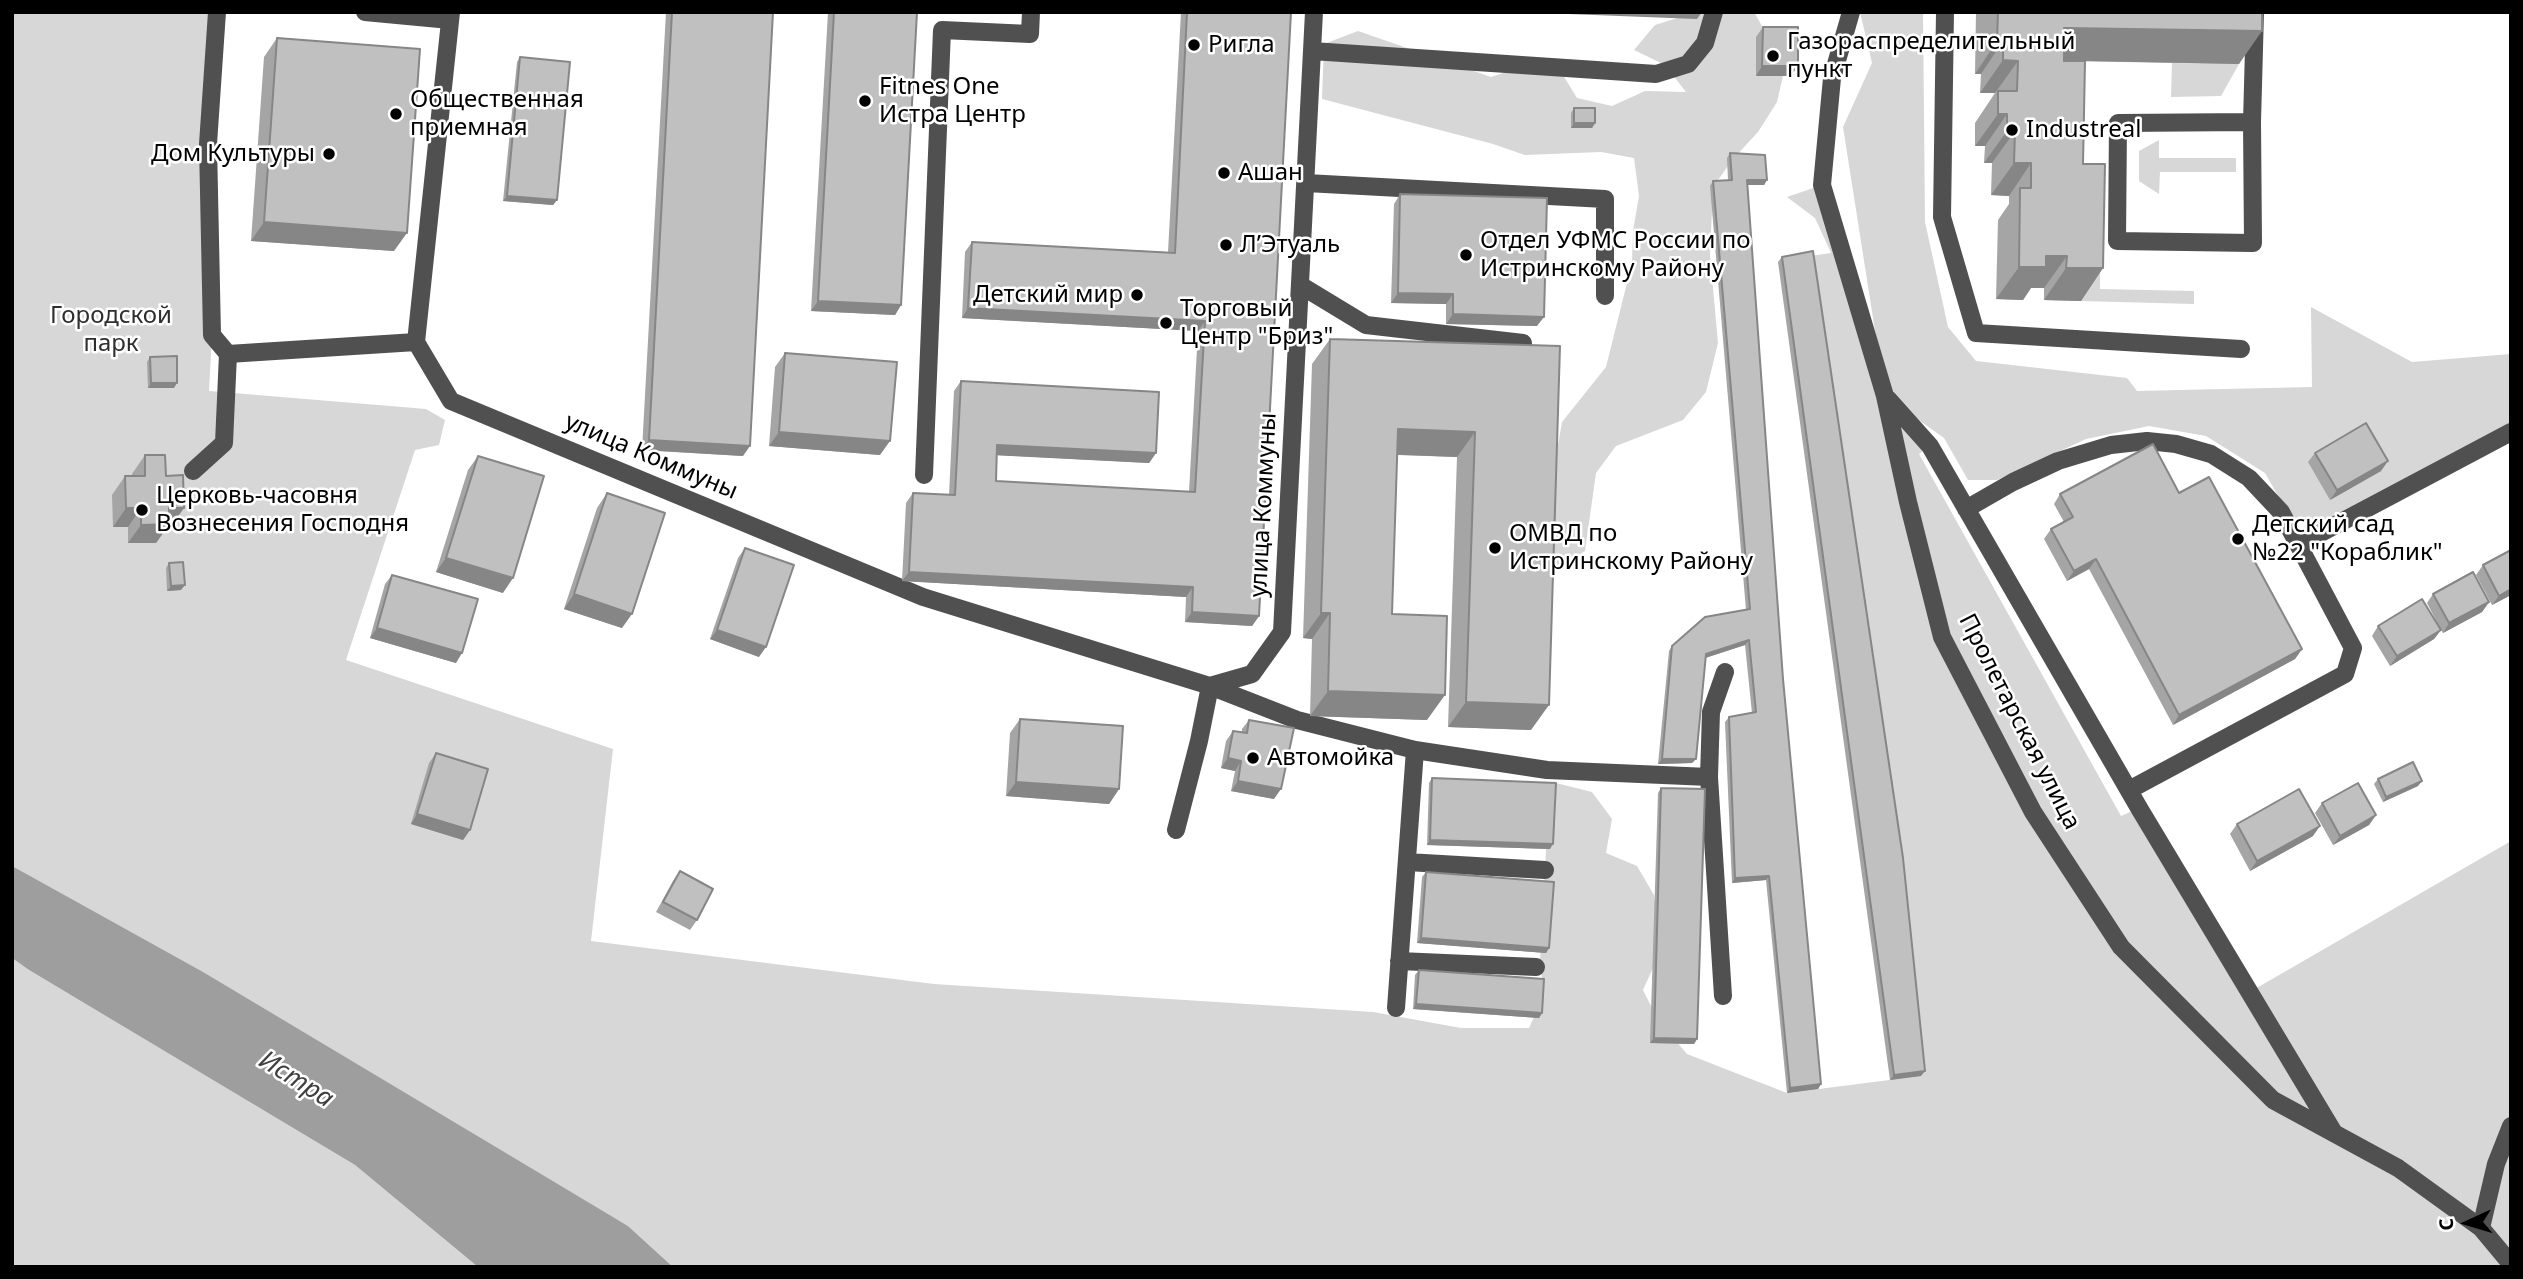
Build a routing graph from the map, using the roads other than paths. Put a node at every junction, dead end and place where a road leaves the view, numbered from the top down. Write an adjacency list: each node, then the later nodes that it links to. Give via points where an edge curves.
1 (217, 12): 18 (street, via 208,144 212,335)
2 (365, 12): 9 (street)
3 (1031, 12): 22 (street, via 1030,34 942,30)
4 (1314, 12): 10 (street, улица Коммуны)
5 (1714, 12): 10 (street, via 1705,43 1688,64 1656,74)
6 (1851, 12): 19 (street, Пролетарская улица, via 1832,78 1822,185)
7 (1945, 12): 17 (street, via 1942,217 1976,333)
8 (2255, 12): 11 (street)
9 (451, 16): 15 (street)
10 (1312, 51): 12 (street, улица Коммуны)
11 (2252, 122): 11 (street, via 2253,243 2117,241 2118,123)
12 (1306, 183): 13 (street, улица Коммуны); 14 (street, via 1605,199)
13 (1300, 285): 16 (street, via 1366,325); 26 (street, улица Коммуны, via 1282,632 1252,674)
14 (1605, 296)
15 (416, 342): 18 (street); 26 (street, улица Коммуны, via 451,401 923,597)
16 (1523, 343)
17 (2241, 349)
18 (228, 354): 21 (street, via 224,443)
19 (1885, 396): 23 (street, via 1930,446); 38 (street, Пролетарская улица, via 1942,637 2034,812 2121,947 2273,1100)
20 (2511, 432): 24 (street)
21 (193, 471)
22 (923, 475)
23 (1966, 509): 24 (street, via 2058,461 2111,445 2176,444 2211,454 2249,478 2281,512); 29 (street)
24 (2298, 545): 29 (street, via 2353,648 2345,674)
25 (1725, 672): 28 (street, via 1711,712)
26 (1210, 686): 27 (street, улица Коммуны, via 1297,720); 30 (street)
27 (1415, 750): 28 (street, улица Коммуны, via 1547,770); 31 (street)
28 (1710, 777): 35 (street)
29 (2129, 790): 38 (street)
30 (1176, 830)
31 (1407, 862): 32 (street); 33 (street)
32 (1545, 870)
33 (1399, 961): 34 (street); 36 (street)
34 (1536, 967)
35 (1723, 996)
36 (1396, 1008)
37 (2511, 1126): 39 (street, via 2496,1164)
38 (2335, 1134): 39 (street, Пролетарская улица, via 2398,1168)
39 (2481, 1228): 40 (street, Пролетарская улица)
40 (2511, 1264)

